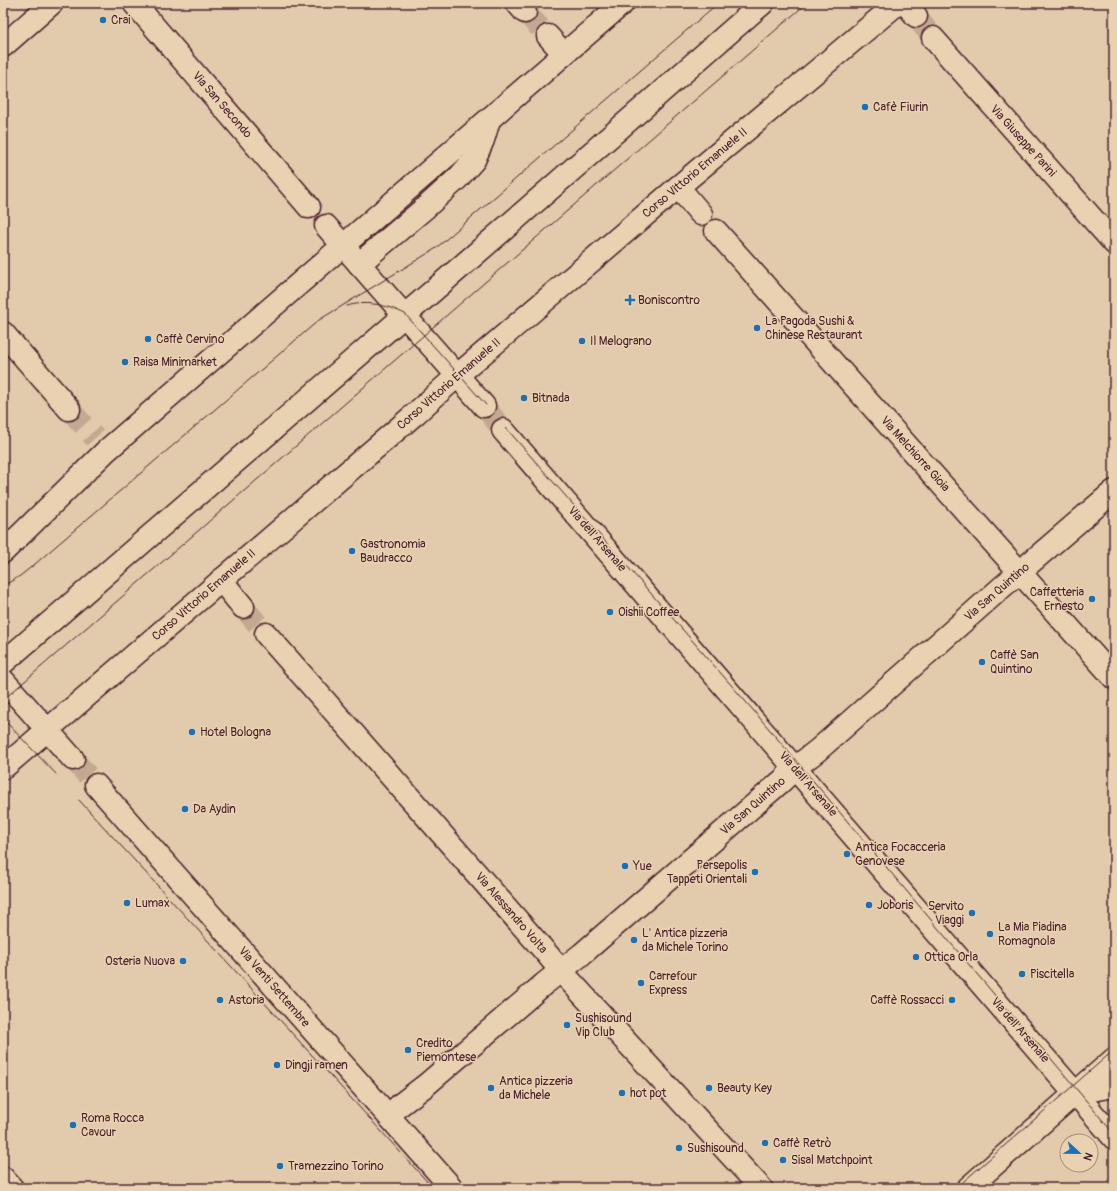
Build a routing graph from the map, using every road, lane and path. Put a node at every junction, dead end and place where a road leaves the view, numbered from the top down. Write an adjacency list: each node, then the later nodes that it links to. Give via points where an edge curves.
1 (52, 3): 8 (street)
2 (134, 3): 12 (street, Via San Secondo)
3 (623, 3): 9 (street)
4 (763, 3): 19 (street)
5 (898, 3): 11 (street, Corso Vittorio Emanuele II)
6 (548, 36): 9 (street)
7 (933, 38): 16 (street, Via Giuseppe Parini)
8 (3, 46)
9 (564, 54): 10 (street)
10 (490, 119): 17 (street); 18 (street, via 474,160 458,178)
11 (678, 187): 13 (street); 21 (street, Corso Vittorio Emanuele II)
12 (310, 207)
13 (701, 214)
14 (326, 226): 17 (street)
15 (716, 231): 27 (street, Via Melchiorre Gioia)
16 (1114, 243)
17 (343, 246): 18 (street); 26 (street, via 100,445)
18 (359, 264): 19 (street)
19 (404, 315): 21 (street); 31 (street)
20 (3, 333): 23 (street)
21 (458, 376): 22 (street); 28 (street, Corso Vittorio Emanuele II)
22 (484, 406)
23 (69, 409)
24 (503, 430): 37 (street, Via dell'Arsenale)
25 (1114, 491): 27 (street, Via San Quintino)
26 (3, 552)
27 (1020, 572): 32 (street, Via Melchiorre Gioia); 37 (street, Via San Quintino, via 818,750)
28 (221, 580): 29 (street); 34 (street, Corso Vittorio Emanuele II)
29 (243, 607)
30 (266, 634): 39 (street, Via Alessandro Volta)
31 (3, 663)
32 (1114, 678)
33 (3, 680): 34 (street)
34 (48, 729): 35 (street); 36 (street, Corso Vittorio Emanuele II)
35 (73, 759)
36 (3, 768)
37 (794, 768): 39 (street, Via San Quintino); 42 (street, Via dell'Arsenale)
38 (96, 785): 43 (street, Via Venti Settembre)
39 (561, 971): 43 (street, Via San Quintino, via 400,1104); 48 (street, Via Alessandro Volta)
40 (1114, 1059): 42 (street)
41 (1114, 1086): 42 (street)
42 (1074, 1093): 44 (street, Via dell'Arsenale); 49 (street)
43 (389, 1116): 47 (street, Via Venti Settembre)
44 (1114, 1138)
45 (3, 1178): 46 (street)
46 (12, 1188)
47 (452, 1188)
48 (761, 1188)
49 (968, 1188)

